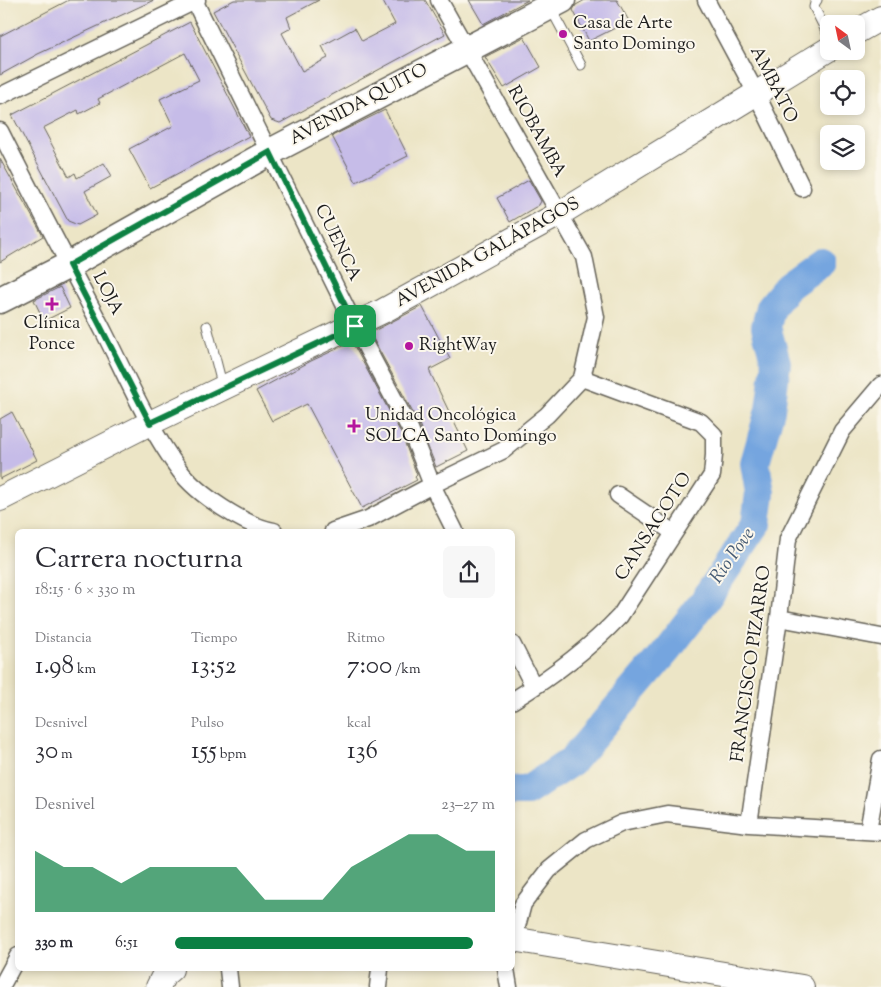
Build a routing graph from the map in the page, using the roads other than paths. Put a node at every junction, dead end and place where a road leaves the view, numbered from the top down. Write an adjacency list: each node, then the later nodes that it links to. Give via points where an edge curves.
1 (195, 0): 13 (street); 15 (street, CUENCA)
2 (439, 0): 9 (street, RIOBAMBA)
3 (706, 0): 12 (street, AMBATO)
4 (818, 0): 7 (lane, via 814,7)
5 (556, 3): 9 (main road, AVENIDA QUITO); 11 (lane)
6 (881, 18): 8 (street)
7 (820, 19)
8 (865, 27)
9 (467, 48): 15 (main road, AVENIDA QUITO); 17 (street, RIOBAMBA)
10 (820, 54): 12 (street, AVENIDA GALÁPAGOS)
11 (581, 66)
12 (756, 93): 16 (street, AMBATO); 17 (street, AVENIDA GALÁPAGOS)
13 (0, 96)
14 (0, 131): 18 (street, LOJA)
15 (270, 152): 18 (main road, AVENIDA QUITO); 21 (street, CUENCA)
16 (802, 188)
17 (559, 214): 21 (street, AVENIDA GALÁPAGOS); 22 (street, RIOBAMBA, via 584,256 596,317)
18 (69, 265): 19 (main road, AVENIDA QUITO); 25 (street, LOJA)
19 (0, 300)
20 (207, 326): 24 (lane)
21 (355, 326): 24 (street, AVENIDA GALÁPAGOS); 26 (street, CUENCA, via 410,429)
22 (582, 378): 26 (street, via 547,415 504,450); 32 (street, CANSACOTO, via 701,422 714,436 712,475)
23 (881, 385): 33 (street, FRANCISCO PIZARRO, via 842,431 788,539)
24 (223, 388): 25 (street, AVENIDA GALÁPAGOS)
25 (150, 423): 28 (street, AVENIDA GALÁPAGOS); 29 (street, via 180,471 199,492)
26 (432, 485): 30 (street, via 368,519); 31 (street, CUENCA)
27 (618, 495): 32 (street)
28 (0, 499)
29 (263, 529)
30 (339, 529)
31 (455, 529)
32 (674, 533): 36 (street, CANSACOTO, via 620,616 604,634)
33 (779, 618): 34 (street); 39 (street, FRANCISCO PIZARRO)
34 (881, 637)
35 (515, 650): 36 (street)
36 (534, 687): 37 (street, CANSACOTO)
37 (515, 700)
38 (881, 759): 40 (street)
39 (749, 824): 40 (street); 41 (street, via 667,814 622,823 586,840 549,870 523,904)
40 (875, 831)
41 (515, 934)
42 (515, 941): 53 (street)
43 (15, 961): 48 (street)
44 (169, 971): 49 (street)
45 (228, 971): 50 (street)
46 (380, 971): 51 (street)
47 (506, 971): 52 (street)
48 (1, 987)
49 (158, 987)
50 (230, 987)
51 (378, 987)
52 (509, 987)
53 (802, 987)

